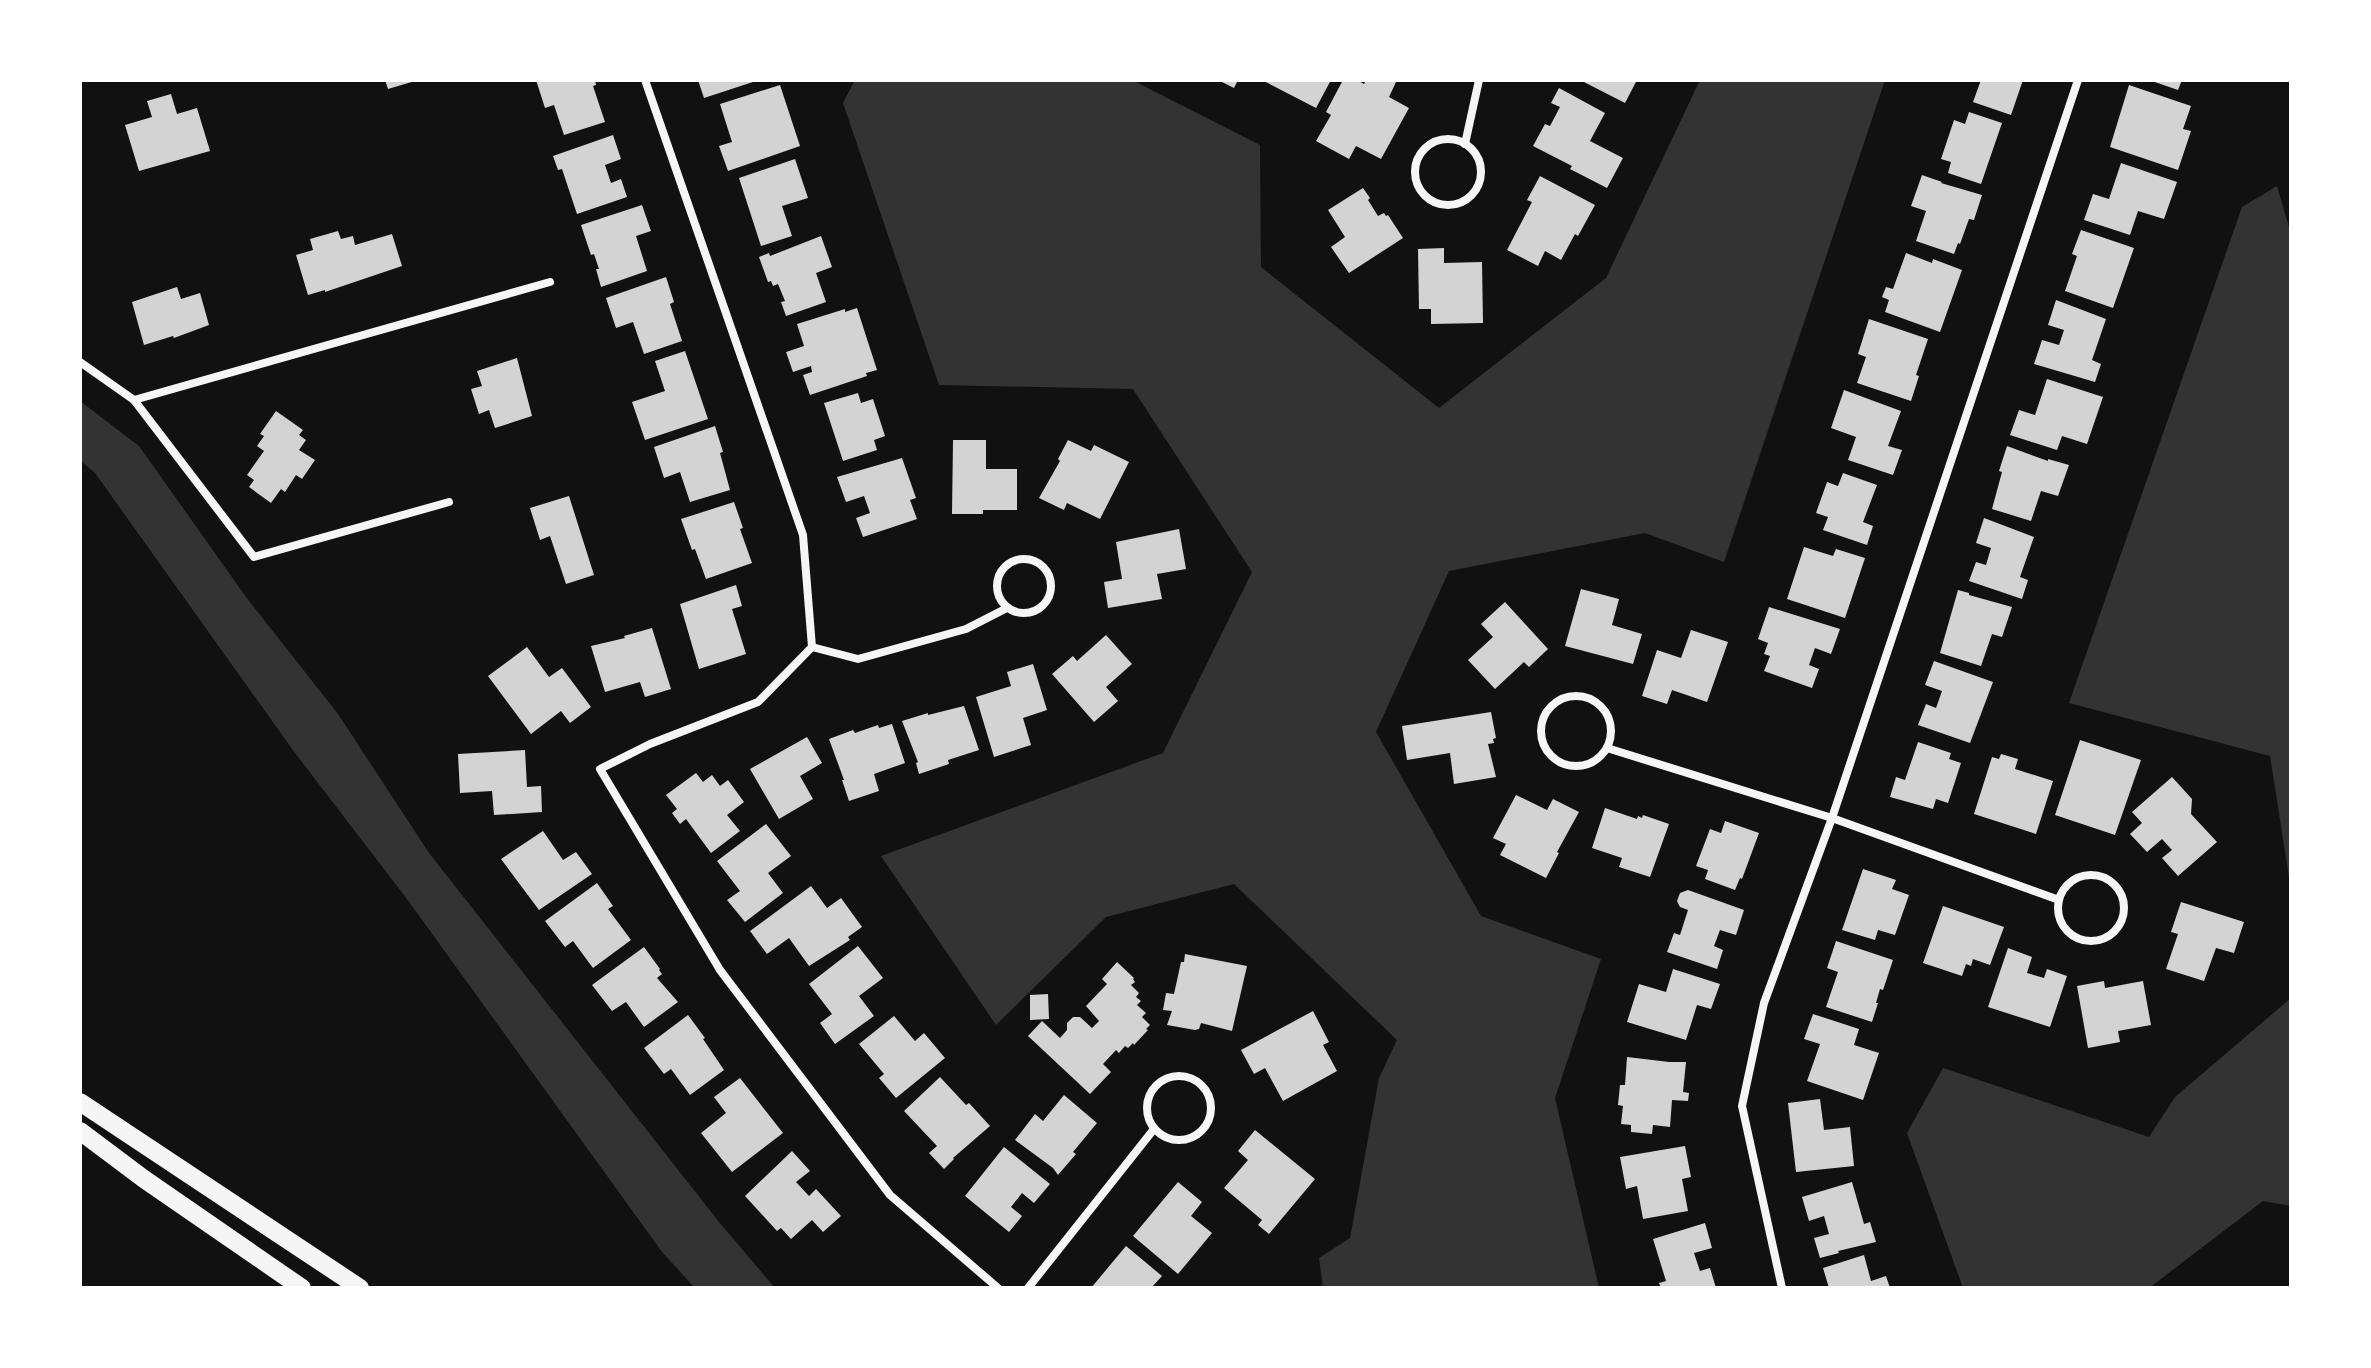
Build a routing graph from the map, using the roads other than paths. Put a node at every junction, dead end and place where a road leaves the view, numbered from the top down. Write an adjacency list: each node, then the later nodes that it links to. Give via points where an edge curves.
1 (645, 80): 10 (street, via 803,535)
2 (1479, 80): 4 (street)
3 (2078, 80): 12 (street)
4 (1465, 144): 4 (street, via 1442,139 1423,151 1415,172 1422,193 1431,200 1461,203 1476,189 1481,169)
5 (550, 282): 7 (street)
6 (80, 362): 7 (street)
7 (134, 400): 8 (street, via 254,557)
8 (449, 502)
9 (1007, 608): 9 (street, via 1035,611 1049,599 1051,580 1041,564 1023,558 1000,573 997,592); 10 (street, via 966,629 858,659)
10 (812, 647): 19 (street, via 758,702 600,769 720,970 890,1195)
11 (1607, 748): 11 (street, via 1608,716 1593,700 1561,699 1545,714 1544,746 1559,761 1580,766); 12 (street)
12 (1832, 818): 13 (street); 21 (street, via 1764,1003 1742,1106)
13 (2059, 900): 13 (street, via 2066,929 2083,940 2113,934 2124,916 2123,896 2100,876 2070,883)
14 (80, 1102): 18 (highway)
15 (1154, 1129): 15 (street, via 1171,1139 1200,1133 1211,1116 1204,1087 1177,1075 1158,1083 1146,1110); 20 (street)
16 (80, 1131): 17 (highway)
17 (302, 1288)
18 (360, 1288)
19 (998, 1288)
20 (1028, 1288)
21 (1782, 1288)

